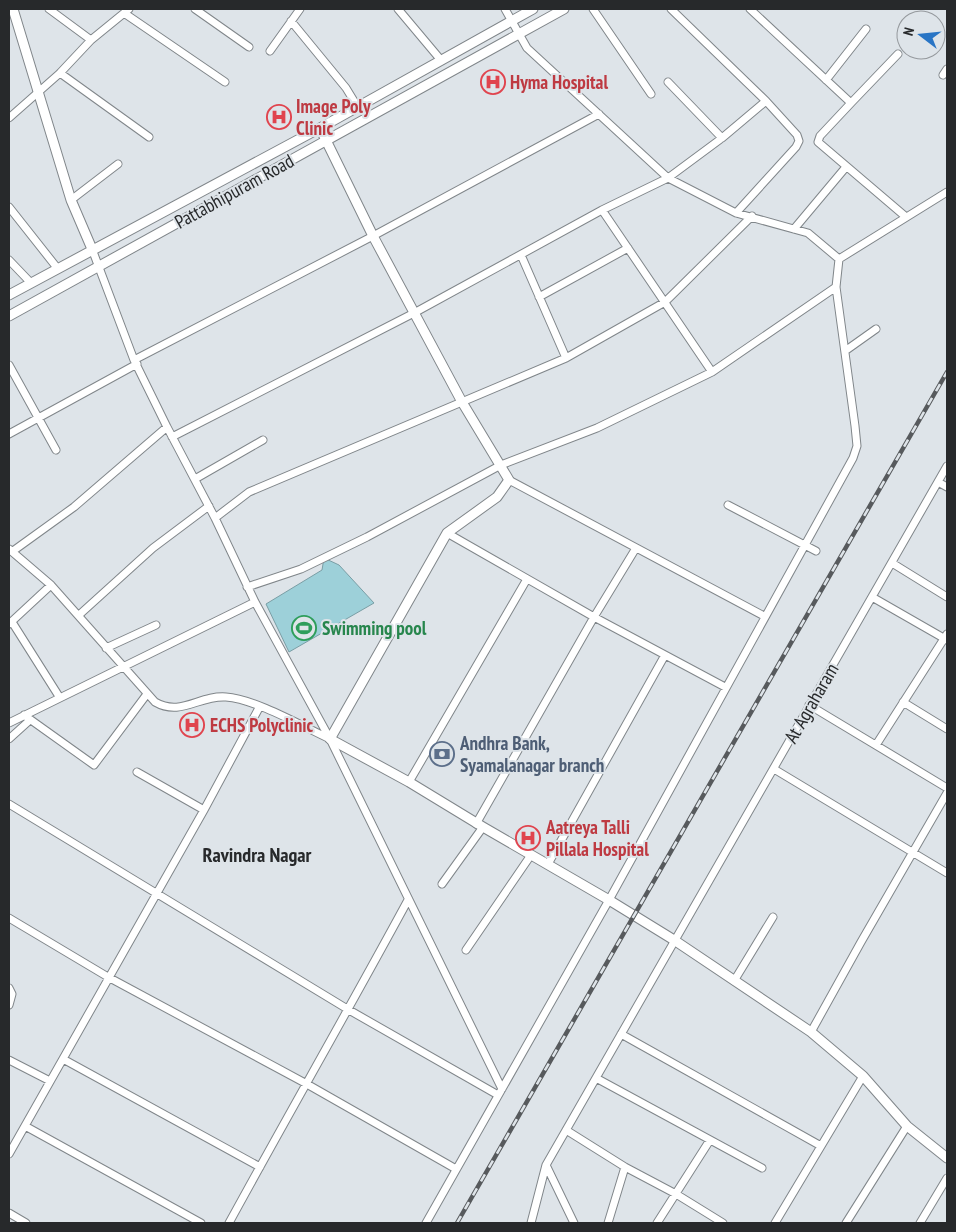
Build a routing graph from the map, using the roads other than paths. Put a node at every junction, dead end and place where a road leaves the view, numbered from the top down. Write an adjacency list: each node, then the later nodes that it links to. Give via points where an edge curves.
1 (13, 9): 26 (street)
2 (49, 9): 17 (street)
3 (195, 9): 18 (street)
4 (398, 9): 21 (street)
5 (505, 9): 13 (street)
6 (532, 9): 13 (street, Pattabhipuram Road)
7 (564, 9): 16 (street, Pattabhipuram Road)
8 (593, 9): 27 (street)
9 (671, 9): 28 (street)
10 (750, 9): 23 (street)
11 (297, 10): 14 (street)
12 (127, 11): 17 (street); 24 (street)
13 (512, 20): 16 (street); 21 (street, Pattabhipuram Road)
14 (291, 21): 19 (street); 30 (street)
15 (866, 29): 23 (street)
16 (519, 33): 31 (street, via 527,48); 36 (street, Pattabhipuram Road)
17 (91, 40): 22 (street)
18 (249, 47)
19 (270, 51)
20 (896, 56): 29 (street)
21 (440, 59): 30 (street, Pattabhipuram Road)
22 (60, 73): 26 (street); 34 (street)
23 (826, 80): 29 (street)
24 (225, 82)
25 (668, 82): 35 (street)
26 (38, 92): 32 (street); 41 (street)
27 (651, 94)
28 (766, 101): 35 (street); 44 (street, via 799,141)
29 (851, 103): 38 (street, via 818,142)
30 (357, 106): 33 (street, Pattabhipuram Road)
31 (599, 114): 39 (street); 48 (street)
32 (9, 118)
33 (320, 128): 36 (street); 50 (street, Pattabhipuram Road)
34 (149, 138)
35 (722, 138): 39 (street)
36 (326, 140): 48 (street); 54 (street, Pattabhipuram Road)
37 (118, 164): 41 (street)
38 (846, 167): 46 (street); 47 (street)
39 (668, 178): 43 (street); 44 (street)
40 (947, 192): 46 (street)
41 (71, 200): 50 (street)
42 (9, 207): 55 (street)
43 (602, 210): 49 (street); 51 (street)
44 (736, 213): 45 (street)
45 (752, 216): 47 (street); 60 (street)
46 (906, 218): 52 (street)
47 (794, 229): 52 (street, via 808,233)
48 (373, 236): 61 (street); 66 (street)
49 (628, 248): 59 (street); 60 (street)
50 (92, 249): 54 (street); 55 (street, Pattabhipuram Road)
51 (521, 255): 59 (street); 61 (street)
52 (839, 258): 57 (street)
53 (9, 260): 56 (street)
54 (98, 266): 62 (street, Pattabhipuram Road); 66 (street)
55 (58, 269): 56 (street, Pattabhipuram Road)
56 (31, 283): 58 (street, Pattabhipuram Road)
57 (836, 287): 64 (street); 68 (street)
58 (9, 295)
59 (539, 297): 65 (street)
60 (664, 302): 65 (street); 68 (street)
61 (414, 313): 69 (street); 73 (street)
62 (9, 316)
63 (876, 329): 64 (street)
64 (845, 351): 86 (street, via 857,446)
65 (566, 358): 69 (street)
66 (135, 362): 70 (street); 71 (street)
67 (9, 365): 70 (street)
68 (712, 372): 76 (street, via 597,428)
69 (462, 402): 76 (street); 84 (street, via 249,492)
70 (37, 418): 72 (street); 75 (street)
71 (167, 427): 73 (street); 88 (street, via 74,507)
72 (9, 434)
73 (172, 436): 78 (street)
74 (263, 440): 78 (street)
75 (56, 450)
76 (501, 465): 79 (street); 93 (street, via 309,566)
77 (947, 466): 80 (street, At Agraharam)
78 (195, 479): 83 (street)
79 (509, 480): 85 (street, via 497,497); 87 (street)
80 (938, 482): 81 (street); 90 (street, At Agraharam)
81 (947, 487)
82 (728, 505): 86 (street)
83 (208, 506): 84 (street); 97 (street, via 152,548)
84 (215, 518): 93 (street)
85 (447, 533): 91 (street); 117 (street)
86 (805, 544): 89 (street); 98 (street)
87 (636, 548): 98 (street); 99 (street)
88 (11, 550): 92 (street)
89 (816, 551)
90 (892, 563): 94 (street, At Agraharam); 95 (street)
91 (527, 579): 99 (street); 121 (street)
92 (52, 585): 97 (street); 100 (street)
93 (248, 587): 96 (street)
94 (872, 597): 102 (street); 110 (street, At Agraharam)
95 (947, 598)
96 (255, 602): 105 (street); 117 (street)
97 (79, 615): 103 (street)
98 (764, 616): 106 (street)
99 (594, 617): 104 (street); 126 (street)
100 (10, 623): 108 (street)
101 (156, 625): 103 (street)
102 (946, 638): 109 (street)
103 (106, 648): 105 (street)
104 (665, 655): 106 (street); 129 (street)
105 (123, 667): 107 (street); 108 (street)
106 (725, 687): 134 (street)
107 (147, 694): 111 (street, via 155,702 174,708 215,697); 113 (street, via 94,765)
108 (60, 698): 112 (street)
109 (903, 702): 115 (street); 118 (street)
110 (809, 705): 118 (street); 119 (street, At Agraharam)
111 (260, 706): 117 (street); 125 (street)
112 (24, 715): 113 (street); 114 (street)
113 (30, 720): 116 (street)
114 (9, 722)
115 (947, 729)
116 (9, 739)
117 (330, 739): 121 (street); 133 (street)
118 (876, 745): 122 (street)
119 (774, 769): 127 (street); 137 (street, At Agraharam)
120 (137, 772): 125 (street)
121 (409, 782): 126 (street)
122 (947, 788)
123 (947, 793): 127 (street)
124 (9, 804): 132 (street)
125 (204, 810): 132 (street)
126 (479, 826): 128 (street); 131 (street)
127 (912, 853): 130 (street); 144 (street)
128 (532, 855): 129 (street); 138 (street)
129 (548, 864): 134 (street)
130 (947, 873)
131 (442, 884)
132 (156, 893): 139 (street); 143 (street)
133 (408, 900): 143 (street); 152 (street)
134 (609, 900): 137 (street); 152 (street)
135 (773, 917): 140 (street)
136 (9, 918): 139 (street)
137 (674, 940): 140 (street); 145 (street, At Agraharam)
138 (466, 950)
139 (108, 977): 146 (street); 151 (street)
140 (734, 981): 144 (street)
141 (9, 988): 142 (street, via 12,994)
142 (9, 1005)
143 (349, 1010): 151 (street); 152 (street)
144 (811, 1032): 148 (street)
145 (620, 1034): 149 (street, At Agraharam); 157 (street)
146 (62, 1059): 150 (street); 161 (street)
147 (9, 1060): 150 (street)
148 (863, 1076): 154 (street); 157 (street)
149 (596, 1078): 155 (street, At Agraharam); 156 (street)
150 (50, 1081): 153 (street)
151 (305, 1083): 161 (street); 164 (street)
152 (500, 1092): 164 (street)
153 (24, 1126): 158 (street); 170 (street)
154 (907, 1126): 159 (street); 179 (street)
155 (566, 1130): 160 (street, At Agraharam); 162 (street)
156 (710, 1140): 163 (street); 166 (street)
157 (821, 1146): 178 (street)
158 (9, 1154)
159 (947, 1158)
160 (546, 1165): 173 (street, At Agraharam); 174 (street)
161 (260, 1167): 171 (street)
162 (625, 1167): 166 (street); 175 (street)
163 (762, 1168)
164 (456, 1169): 172 (street)
165 (947, 1178): 180 (street)
166 (676, 1194): 168 (street); 176 (street)
167 (9, 1213): 169 (street)
168 (711, 1220): 177 (street)
169 (26, 1223)
170 (200, 1223)
171 (229, 1223)
172 (426, 1223)
173 (531, 1223)
174 (574, 1223)
175 (608, 1223)
176 (657, 1223)
177 (723, 1223)
178 (775, 1223)
179 (846, 1223)
180 (920, 1223)

